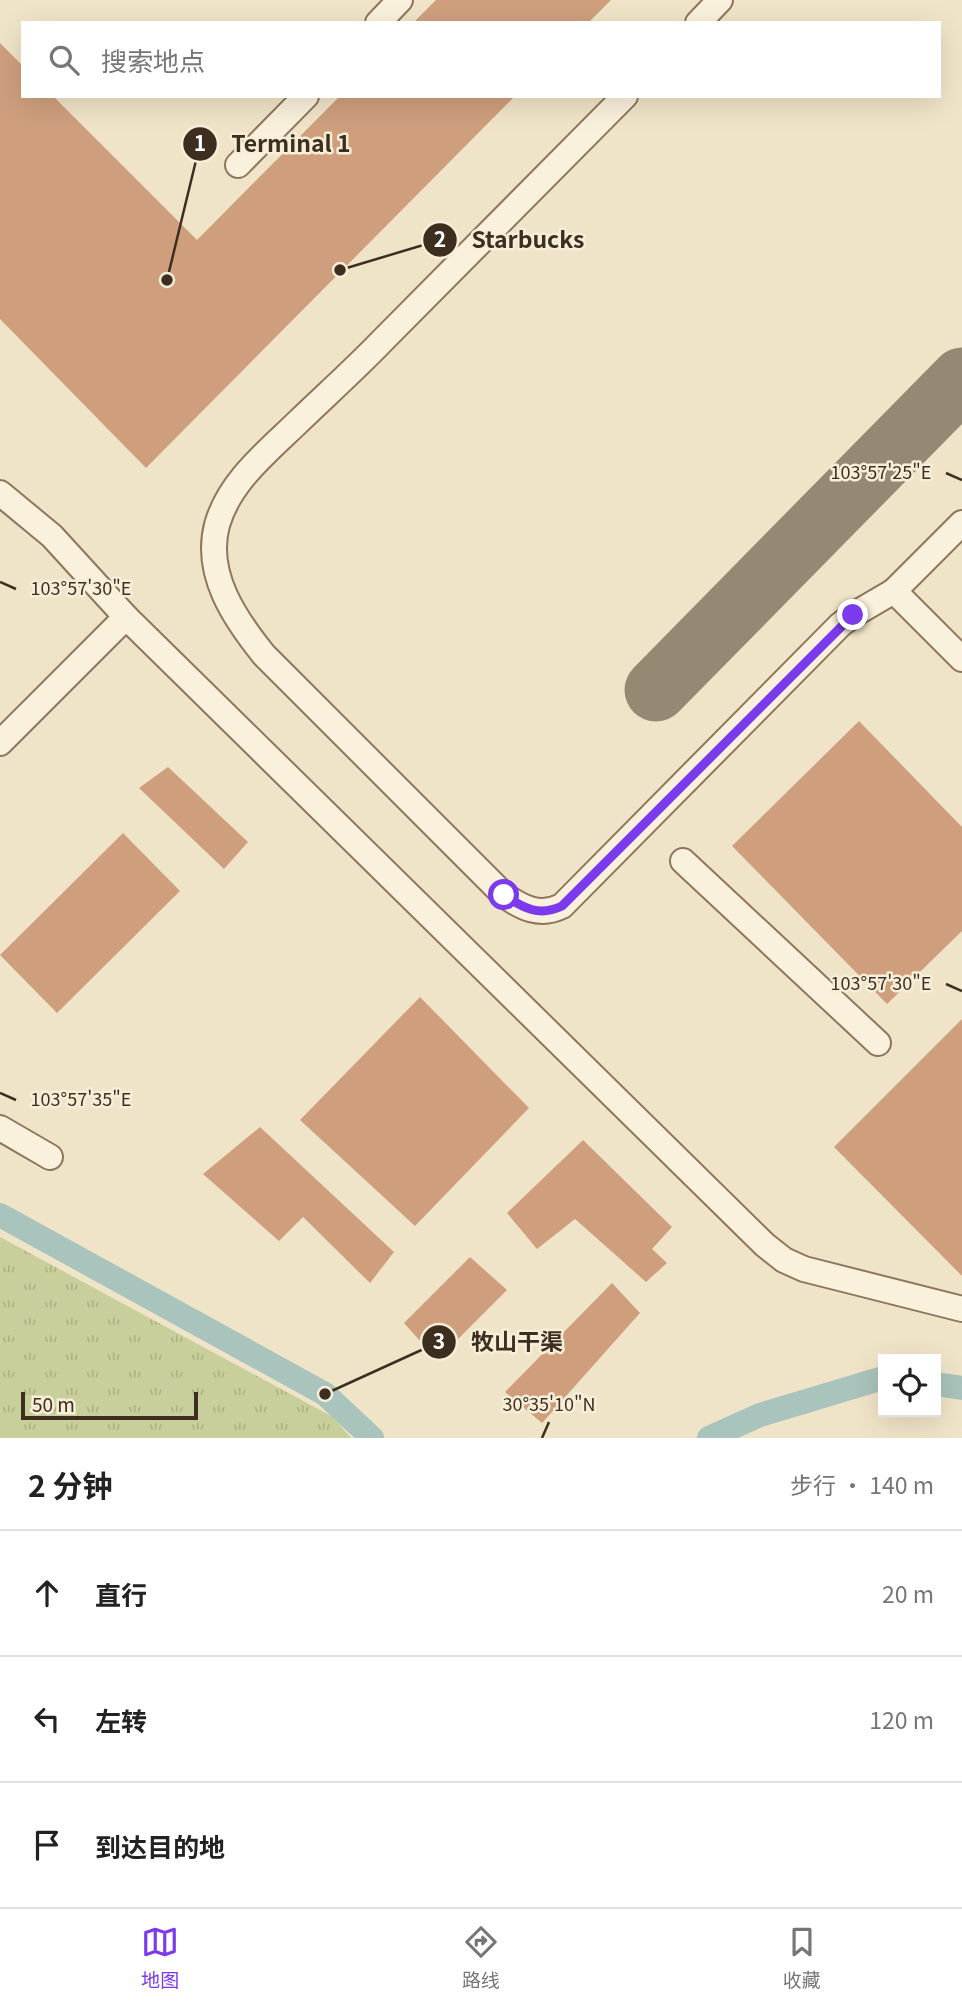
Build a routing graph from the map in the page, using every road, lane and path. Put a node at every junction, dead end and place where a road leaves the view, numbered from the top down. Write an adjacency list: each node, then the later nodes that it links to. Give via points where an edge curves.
1 (400, 0): 3 (lane)
2 (720, 0): 4 (lane)
3 (379, 21)
4 (700, 21)
5 (304, 98): 7 (lane)
6 (623, 98): 10 (lane, via 247,471 222,512 214,544 224,594 238,622 264,655 504,895 530,910 548,911 562,906 840,625)
7 (238, 165)
8 (0, 493): 11 (lane, via 52,536)
9 (962, 523): 10 (lane)
10 (894, 591): 12 (lane)
11 (126, 617): 13 (lane); 18 (lane, via 765,1245 804,1269)
12 (962, 659)
13 (0, 743)
14 (683, 862): 15 (lane)
15 (878, 1043)
16 (0, 1128): 17 (lane)
17 (50, 1157)
18 (962, 1309)

